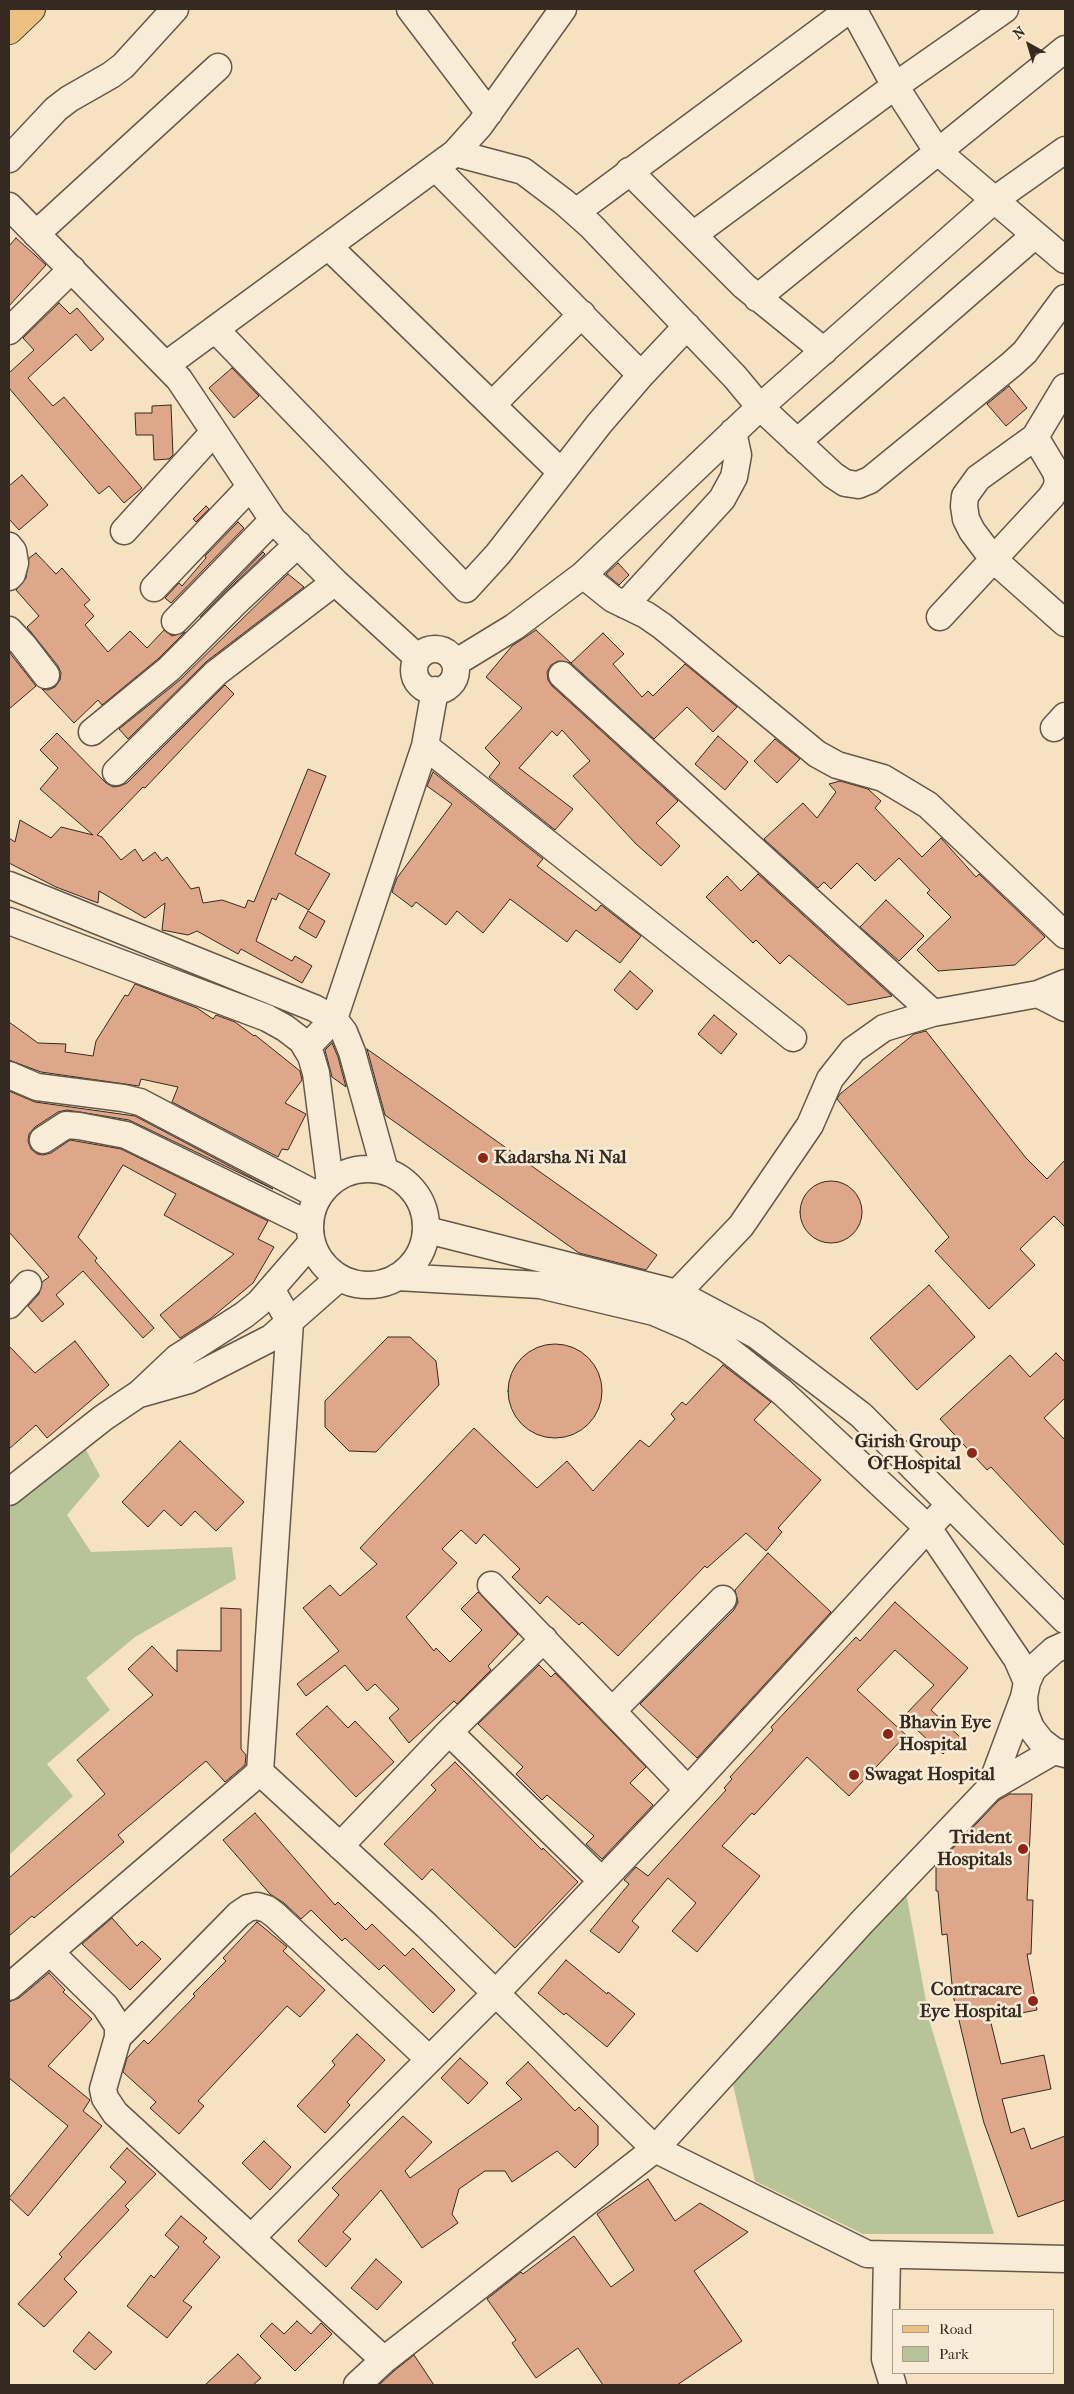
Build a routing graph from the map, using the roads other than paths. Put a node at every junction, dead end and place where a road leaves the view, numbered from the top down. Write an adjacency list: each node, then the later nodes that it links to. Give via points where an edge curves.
1 (31, 9): 7 (main road)
2 (175, 9): 14 (street, via 123,66 56,109)
3 (410, 9): 11 (street)
4 (563, 9): 11 (street)
5 (1005, 9): 10 (street)
6 (857, 11): 10 (street); 16 (street)
7 (9, 30)
8 (1065, 49): 13 (street)
9 (218, 67): 20 (street)
10 (896, 86): 13 (street); 21 (street)
11 (490, 113): 15 (street, via 468,141)
12 (1065, 150): 17 (street)
13 (937, 151): 17 (street); 26 (street)
14 (9, 159)
15 (446, 160): 19 (street, via 523,171); 23 (street); 28 (street)
16 (629, 171): 19 (street); 21 (street)
17 (993, 201): 22 (street); 32 (street)
18 (9, 206): 20 (street)
19 (576, 212): 29 (street)
20 (36, 234): 25 (street)
21 (693, 235): 26 (street)
22 (1035, 235): 24 (street); 41 (street)
23 (328, 246): 30 (street); 36 (street)
24 (1065, 260)
25 (72, 269): 31 (street); 33 (street)
26 (757, 298): 32 (street)
27 (1065, 298): 41 (street, via 1025,352 870,480 858,485 845,483)
28 (582, 314): 34 (street); 36 (street)
29 (687, 326): 34 (street); 37 (street)
30 (215, 329): 33 (street); 42 (street, via 466,589 498,554)
31 (9, 331)
32 (824, 351): 37 (street)
33 (166, 366): 38 (street, via 179,379)
34 (642, 375): 42 (street)
35 (1065, 389): 40 (street)
36 (492, 405): 42 (street)
37 (760, 407): 39 (street); 41 (street)
38 (214, 432): 43 (street); 46 (street)
39 (733, 432): 50 (street); 54 (street, via 738,456 734,477 722,499)
40 (1035, 437): 44 (street, via 1056,472); 49 (street, via 978,478 965,496 966,519)
41 (797, 442)
42 (561, 472)
43 (250, 487): 45 (street); 53 (street)
44 (1058, 504): 49 (street)
45 (273, 520): 47 (street); 57 (street)
46 (124, 531)
47 (298, 544): 52 (street); 64 (street, via 169,669)
48 (9, 546): 51 (street, via 14,563)
49 (993, 559): 55 (street); 56 (street)
50 (582, 575): 54 (street); 60 (street, via 514,627)
51 (9, 577)
52 (336, 582): 59 (street); 66 (street, via 216,673)
53 (154, 588)
54 (625, 605): 69 (street, via 662,626 817,754 837,765 883,778 928,805)
55 (1061, 612)
56 (940, 617)
57 (175, 621)
58 (9, 630): 61 (street)
59 (418, 658): 60 (street, via 428,650 441,650); 63 (street, via 415,676 423,687)
60 (455, 663): 63 (street, via 452,681)
61 (46, 675)
62 (562, 675): 73 (street)
63 (436, 690): 65 (street)
64 (92, 732)
65 (425, 746): 74 (street); 75 (street)
66 (116, 772)
67 (17, 888): 68 (street); 74 (street, via 314,1008)
68 (9, 920): 76 (street, via 267,1018 302,1041)
69 (1065, 934)
70 (1065, 983): 71 (street)
71 (1038, 994): 72 (street); 73 (street)
72 (1065, 1008)
73 (933, 1013): 87 (street, via 884,1028 853,1050 830,1079 810,1125 741,1226)
74 (334, 1019): 76 (street); 79 (street, via 344,1032 352,1052)
75 (793, 1038)
76 (306, 1048): 80 (street, via 316,1074)
77 (9, 1075): 80 (street, via 37,1086 140,1102)
78 (43, 1140): 82 (street, via 66,1125 126,1136)
79 (386, 1171): 80 (street, via 371,1168 342,1174); 81 (street, via 403,1180 416,1193 424,1211)
80 (324, 1189): 82 (street)
81 (427, 1230): 83 (street, via 422,1249 412,1265); 87 (street)
82 (311, 1234): 84 (street, via 318,1257); 86 (street)
83 (397, 1277): 84 (street, via 368,1285); 89 (street, via 540,1285)
84 (339, 1278): 90 (street)
85 (28, 1284): 88 (street)
86 (271, 1289): 90 (street); 91 (street, via 244,1315 177,1358)
87 (677, 1293): 89 (street); 93 (street, via 756,1335 820,1382 861,1415)
88 (9, 1305)
89 (665, 1316): 94 (street, via 726,1348 782,1392)
90 (290, 1322): 91 (street, via 271,1338 189,1380); 104 (street)
91 (140, 1394): 92 (street, via 103,1418)
92 (9, 1492)
93 (950, 1504): 94 (street); 97 (street)
94 (928, 1528): 100 (street, via 1017,1659); 106 (street)
95 (491, 1585): 98 (street)
96 (722, 1599): 101 (street)
97 (1065, 1620)
98 (544, 1640): 101 (street); 102 (street)
99 (1065, 1645): 100 (street, via 1042,1658 1033,1669)
100 (1025, 1689): 103 (street, via 1025,1713 1031,1728 1041,1741); 105 (street)
101 (612, 1711): 106 (street)
102 (449, 1732): 107 (street); 108 (street)
103 (1060, 1753): 105 (street)
104 (260, 1772): 107 (street); 109 (street)
105 (990, 1788): 114 (street, via 862,1922)
106 (688, 1790): 108 (street)
107 (340, 1846): 111 (street)
108 (602, 1881): 111 (street)
109 (51, 1953): 110 (street); 112 (street, via 115,2018)
110 (9, 1987)
111 (496, 1993): 113 (street); 114 (street)
112 (118, 2037): 113 (street, via 239,1914 257,1906 275,1915); 115 (street, via 104,2089 110,2106)
113 (429, 2059): 115 (street)
114 (655, 2149): 116 (street, via 867,2254); 118 (street)
115 (252, 2237): 118 (street)
116 (887, 2255): 117 (street); 120 (street, via 885,2359)
117 (1065, 2259)
118 (384, 2360): 119 (street)
119 (357, 2385)
120 (893, 2385)

